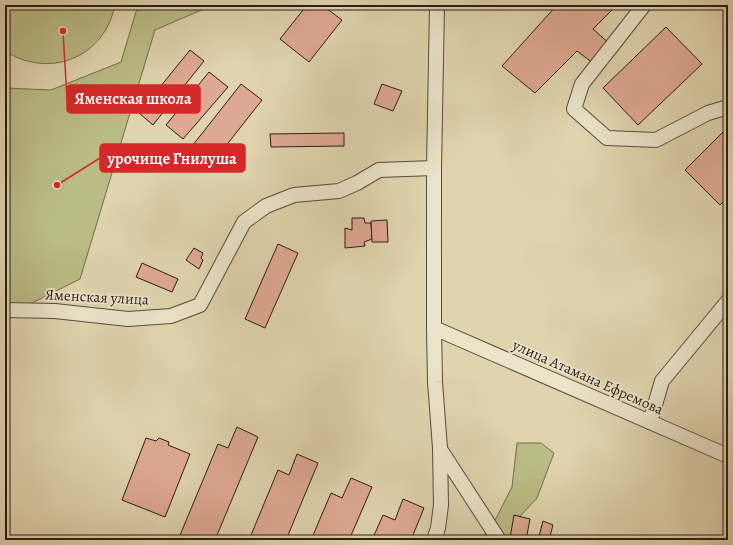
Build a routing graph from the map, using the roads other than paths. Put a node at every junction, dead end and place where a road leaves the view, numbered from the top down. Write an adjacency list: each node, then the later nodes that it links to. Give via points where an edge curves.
1 (437, 5): 4 (street)
2 (644, 5): 3 (street, via 582,84 574,109 607,138 656,140 708,113)
3 (728, 106)
4 (434, 168): 6 (street, Яменская улица, via 379,170 339,191 294,195 266,206 244,222 200,305 171,316 128,319 55,311); 7 (street)
5 (728, 301): 8 (street, via 662,381)
6 (5, 310)
7 (434, 328): 8 (street, улица Атамана Ефремова); 9 (street)
8 (650, 422): 10 (street, улица Атамана Ефремова)
9 (440, 448): 11 (street, via 441,505); 12 (street)
10 (728, 456)
11 (434, 540)
12 (498, 540)

